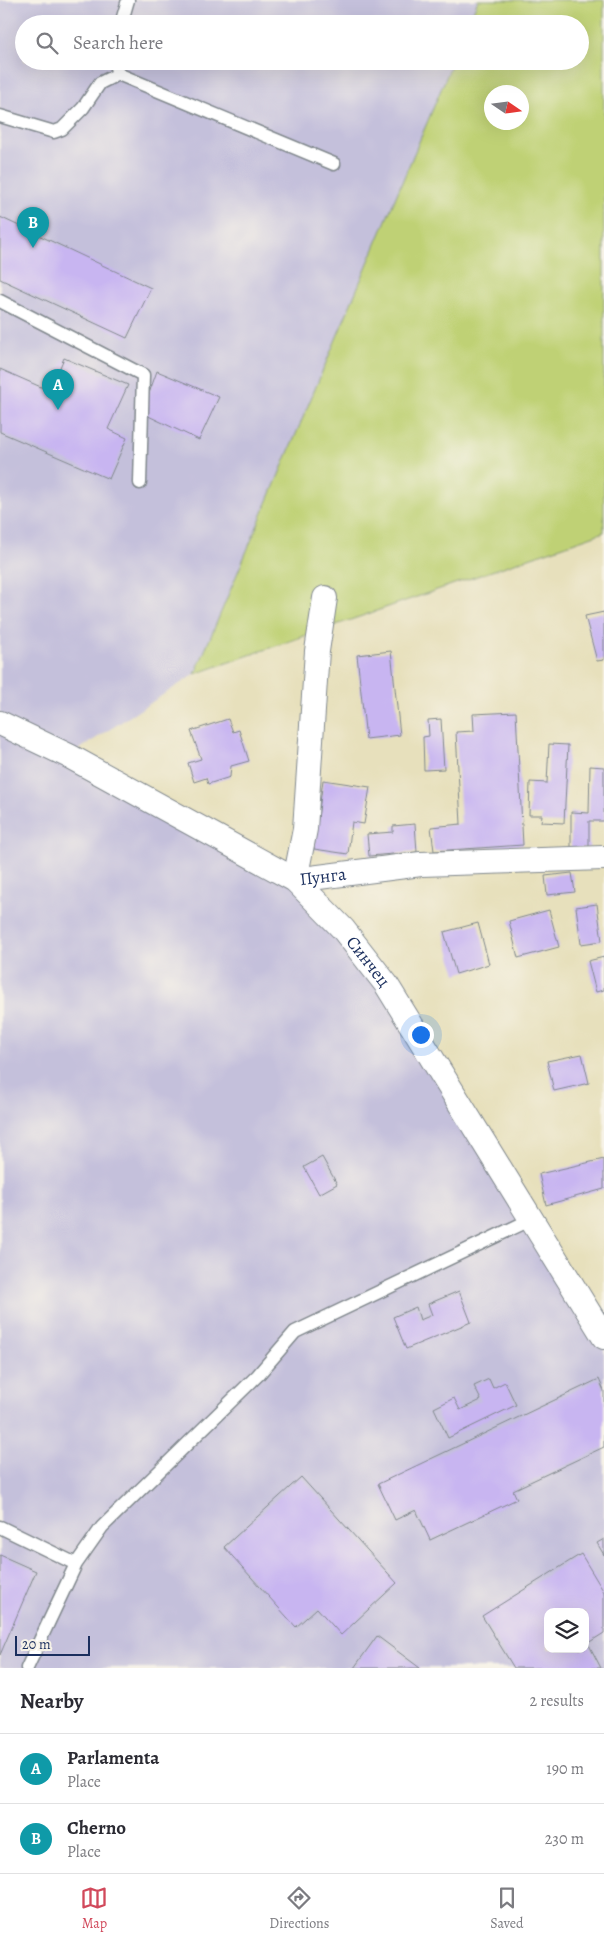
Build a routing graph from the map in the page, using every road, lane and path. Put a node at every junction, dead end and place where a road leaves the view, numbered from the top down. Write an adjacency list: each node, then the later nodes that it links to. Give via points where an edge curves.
1 (128, 0): 2 (lane)
2 (124, 15)
3 (117, 70): 4 (lane)
4 (118, 74): 5 (lane, via 100,83 83,108 62,129 54,132); 6 (lane)
5 (0, 116)
6 (334, 164)
7 (0, 301): 8 (lane, via 143,375)
8 (140, 483)
9 (325, 598): 12 (street, Пунга, via 317,651 305,829)
10 (0, 723): 12 (street, Синчец, via 69,756)
11 (604, 858): 12 (street, Пунга, via 421,864)
12 (296, 880): 13 (street, Синчец, via 343,929 386,984)
13 (532, 1219): 14 (street, Синчец); 16 (lane, via 295,1332 258,1374 102,1527)
14 (604, 1337)
15 (0, 1527): 16 (lane)
16 (76, 1564): 17 (lane)
17 (27, 1668)

